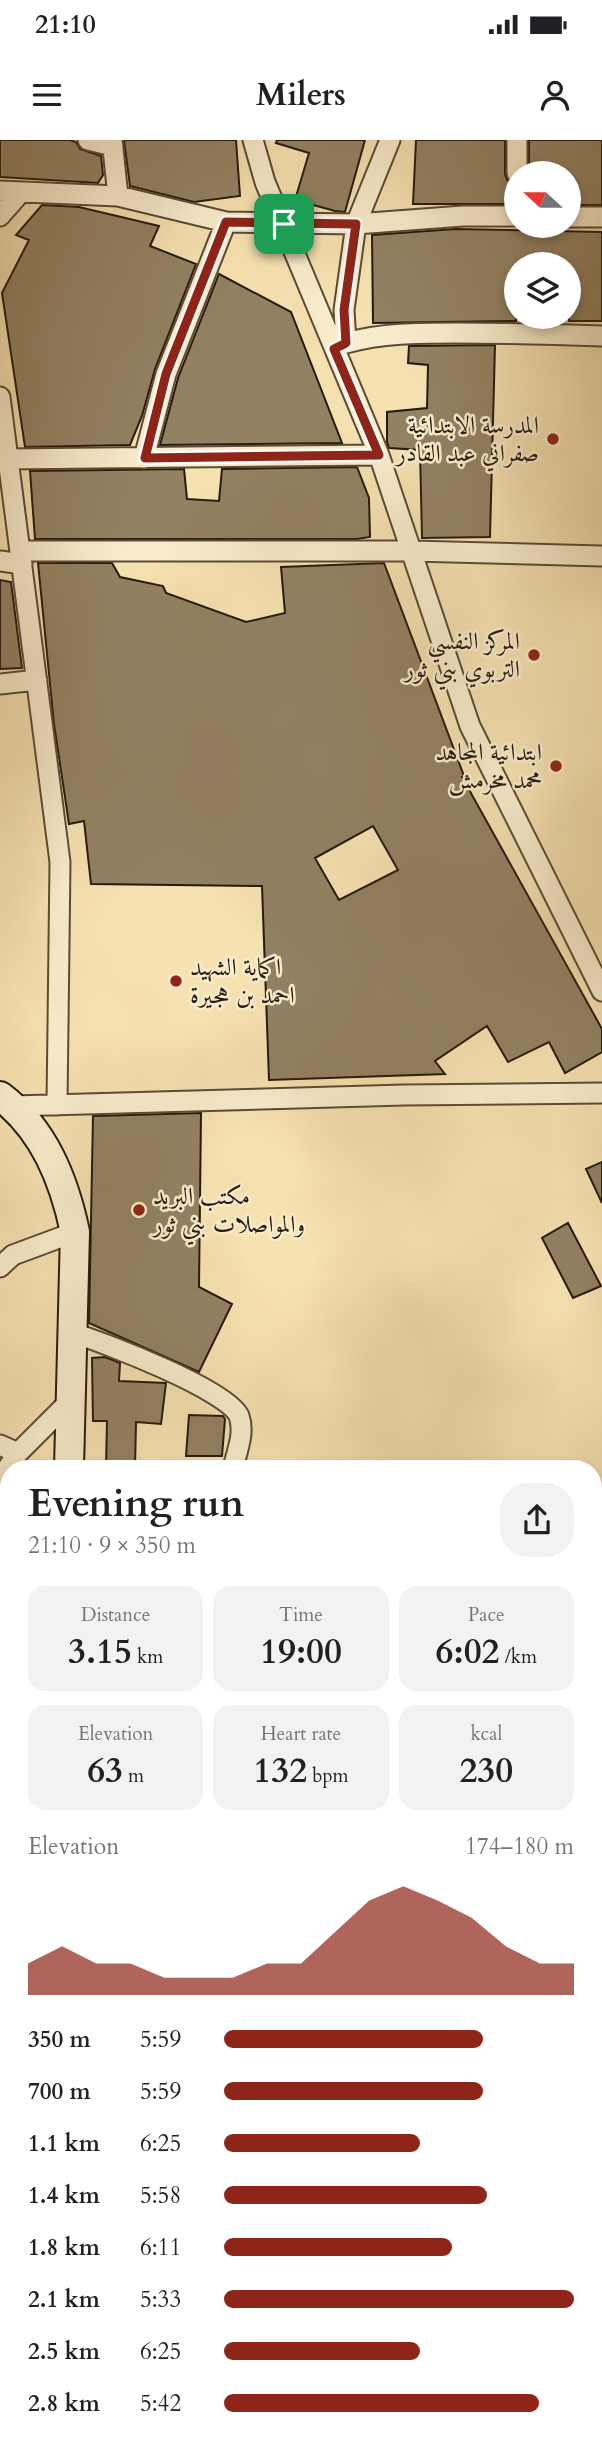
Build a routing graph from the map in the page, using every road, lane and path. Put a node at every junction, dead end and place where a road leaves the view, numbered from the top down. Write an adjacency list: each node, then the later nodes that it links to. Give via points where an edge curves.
1 (88, 140): 5 (street)
2 (253, 140): 15 (street)
3 (390, 140): 16 (street)
4 (517, 140): 6 (street)
5 (113, 143): 9 (street)
6 (517, 161)
7 (0, 191): 8 (street)
8 (21, 192): 9 (street); 10 (street)
9 (118, 196): 14 (street)
10 (0, 216)
11 (504, 216): 16 (street)
12 (581, 217): 13 (street)
13 (602, 218)
14 (226, 222): 15 (street); 21 (street, via 166,374)
15 (284, 224): 16 (street); 18 (street)
16 (356, 224): 18 (street)
17 (602, 336): 18 (street, via 402,334)
18 (340, 346): 20 (street)
19 (0, 397): 22 (street)
20 (379, 455): 21 (street); 23 (street)
21 (145, 458): 22 (street)
22 (8, 459): 25 (street)
23 (411, 551): 24 (street); 25 (street); 29 (street, via 470,726)
24 (602, 556)
25 (21, 557): 26 (street); 27 (street)
26 (0, 561)
27 (37, 680): 28 (street); 32 (street, via 60,862)
28 (0, 684)
29 (602, 991)
30 (602, 1093): 32 (street)
31 (7, 1101): 32 (street); 33 (street, via 51,1157)
32 (57, 1105)
33 (75, 1232): 34 (street, via 13,1255); 35 (street)
34 (0, 1267)
35 (73, 1333): 36 (street); 39 (street, via 138,1357 232,1407 242,1434)
36 (71, 1400): 37 (street); 38 (street)
37 (9, 1449)
38 (69, 1460)
39 (235, 1460)

